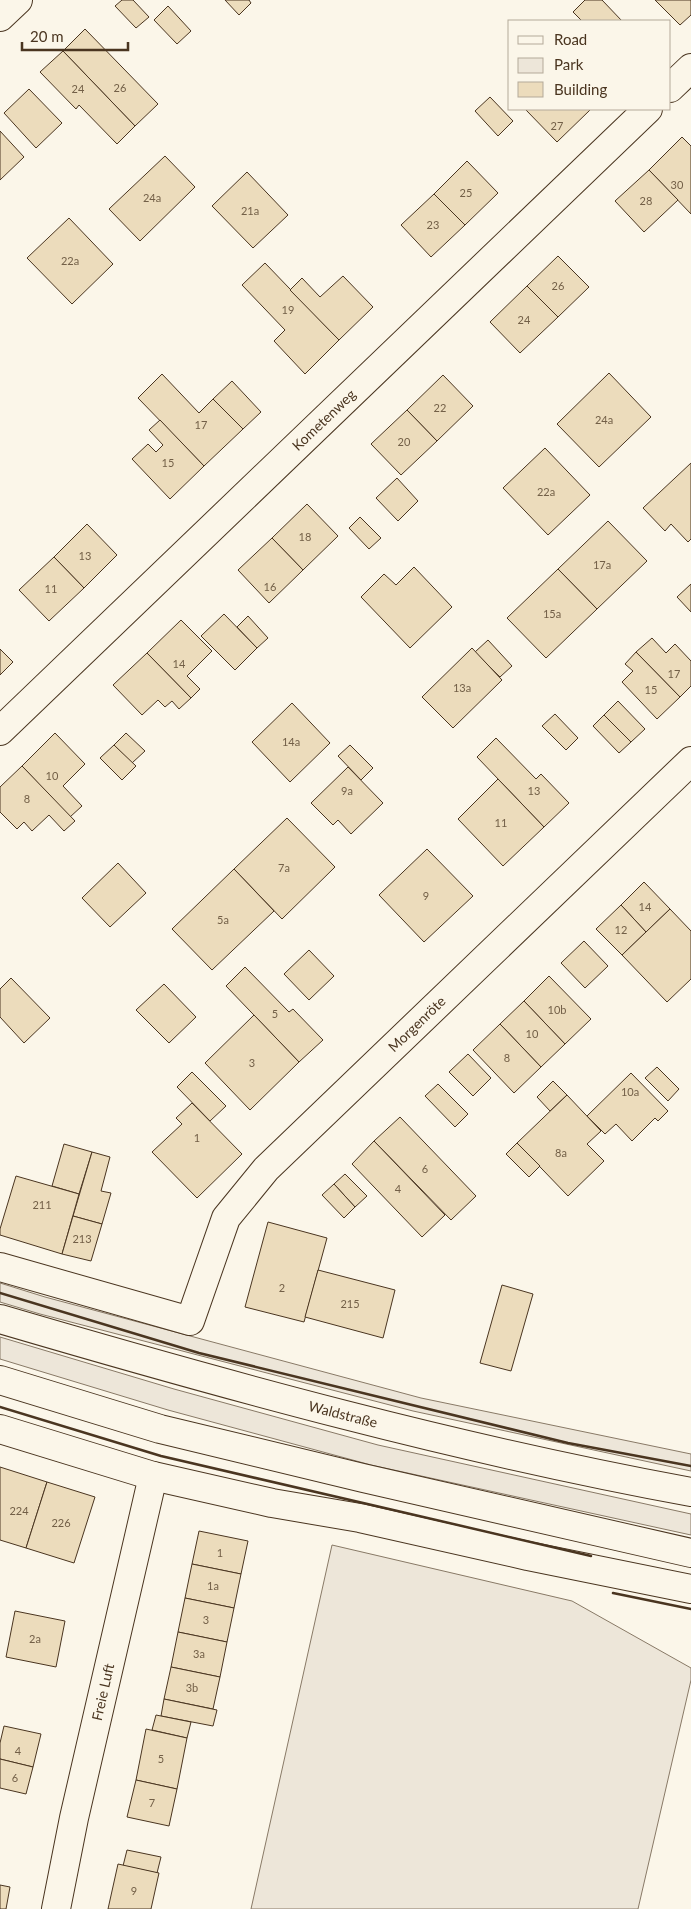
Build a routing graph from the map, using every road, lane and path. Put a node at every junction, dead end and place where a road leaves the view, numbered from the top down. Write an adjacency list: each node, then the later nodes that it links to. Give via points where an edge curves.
1 (18, 0): 2 (street)
2 (0, 17)
3 (691, 68): 4 (street)
4 (671, 87)
5 (647, 110): 6 (street, Kometenweg)
6 (0, 731)
7 (691, 761): 8 (street, Morgenröte, via 266,1169 226,1218 190,1321)
8 (0, 1267)
9 (0, 1319): 13 (street, Waldstraße, via 176,1371 387,1426)
10 (0, 1380): 14 (street, via 160,1429)
11 (0, 1429): 12 (street)
12 (153, 1476): 15 (street); 16 (street, Freie Luft)
13 (691, 1492)
14 (691, 1553)
15 (691, 1589)
16 (56, 1909)

